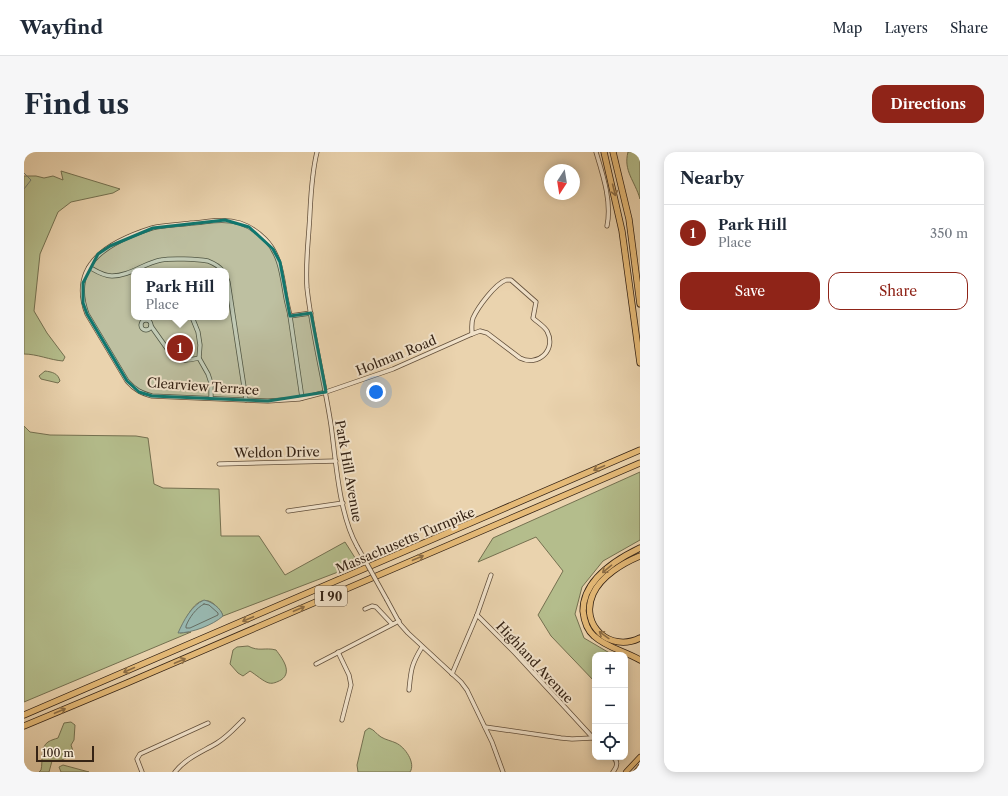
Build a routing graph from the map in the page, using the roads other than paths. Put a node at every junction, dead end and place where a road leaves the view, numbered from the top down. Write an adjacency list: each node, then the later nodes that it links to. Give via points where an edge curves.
1 (317, 152): 14 (street, Park Hill Avenue, via 311,197 307,266)
2 (596, 152): 5 (street, via 608,203)
3 (604, 152): 20 (highway, one-way to 20, via 622,231)
4 (613, 152): 10 (highway, via 629,219)
5 (607, 226)
6 (89, 266): 9 (street, via 109,276); 15 (street, Clearview Terrace, via 98,254 110,246 153,228 225,220 234,222 255,231 273,249 280,262); 22 (street, Clearview Terrace, via 82,293 85,308 134,389 152,396)
7 (140, 268): 8 (street, via 162,260 208,262)
8 (220, 268)
9 (131, 272)
10 (638, 284): 12 (highway); 13 (highway)
11 (229, 289): 24 (street)
12 (640, 292)
13 (640, 304)
14 (311, 313): 15 (street); 21 (street, Park Hill Avenue)
15 (290, 316): 23 (street, Clearview Terrace)
16 (193, 320): 19 (street, via 200,345)
17 (151, 326): 19 (street, via 173,357 188,361)
18 (472, 334): 18 (street, Holman Road, via 473,319 482,304 502,281 511,280 536,302 533,318 546,330 549,343 544,355 536,360 527,360 520,358 487,332); 21 (street, Holman Road, via 393,369)
19 (199, 358): 22 (street, via 211,383)
20 (640, 363)
21 (326, 392): 23 (street, Clearview Terrace); 26 (street, Park Hill Avenue)
22 (211, 398): 24 (street, Clearview Terrace)
23 (302, 398): 24 (street, Clearview Terrace)
24 (246, 400)
25 (637, 451): 45 (highway, Massachusetts Turnpike / I 90, one-way to 45)
26 (336, 461): 28 (street, Weldon Drive); 29 (street, Park Hill Avenue)
27 (639, 463): 49 (highway, Massachusetts Turnpike / I 90, one-way to 27)
28 (219, 464)
29 (343, 503): 30 (street); 36 (street, Park Hill Avenue, bridge, via 348,526 357,546)
30 (288, 511)
31 (640, 548): 41 (highway, one-way to 41, via 618,560 598,576 588,589 583,606 586,623 594,636 610,647)
32 (640, 556): 38 (highway, one-way to 32, via 623,643 605,637 594,626 589,610 597,587 610,574)
33 (491, 576): 35 (street)
34 (365, 609): 37 (street, via 376,607)
35 (478, 615): 43 (street); 51 (street, Highland Avenue)
36 (398, 621): 37 (street); 39 (street, Park Hill Avenue)
37 (392, 624): 40 (street)
38 (640, 638)
39 (422, 647): 43 (street, Park Hill Avenue); 44 (street, via 411,668)
40 (338, 652): 42 (street); 47 (street, via 350,675 351,685)
41 (640, 660)
42 (316, 664)
43 (452, 674): 50 (street, Park Hill Avenue, via 467,691)
44 (409, 690)
45 (24, 715)
46 (243, 720): 57 (street, via 226,737 191,758)
47 (342, 720)
48 (208, 723): 56 (street, via 140,754 137,759)
49 (24, 726)
50 (485, 727): 52 (street, via 561,738); 58 (street, Park Hill Avenue)
51 (592, 737)
52 (592, 739)
53 (640, 757): 60 (main road)
54 (616, 760): 59 (street, via 617,766)
55 (640, 767): 61 (main road)
56 (142, 772)
57 (175, 772)
58 (503, 772)
59 (613, 772)
60 (626, 772)
61 (636, 772)

